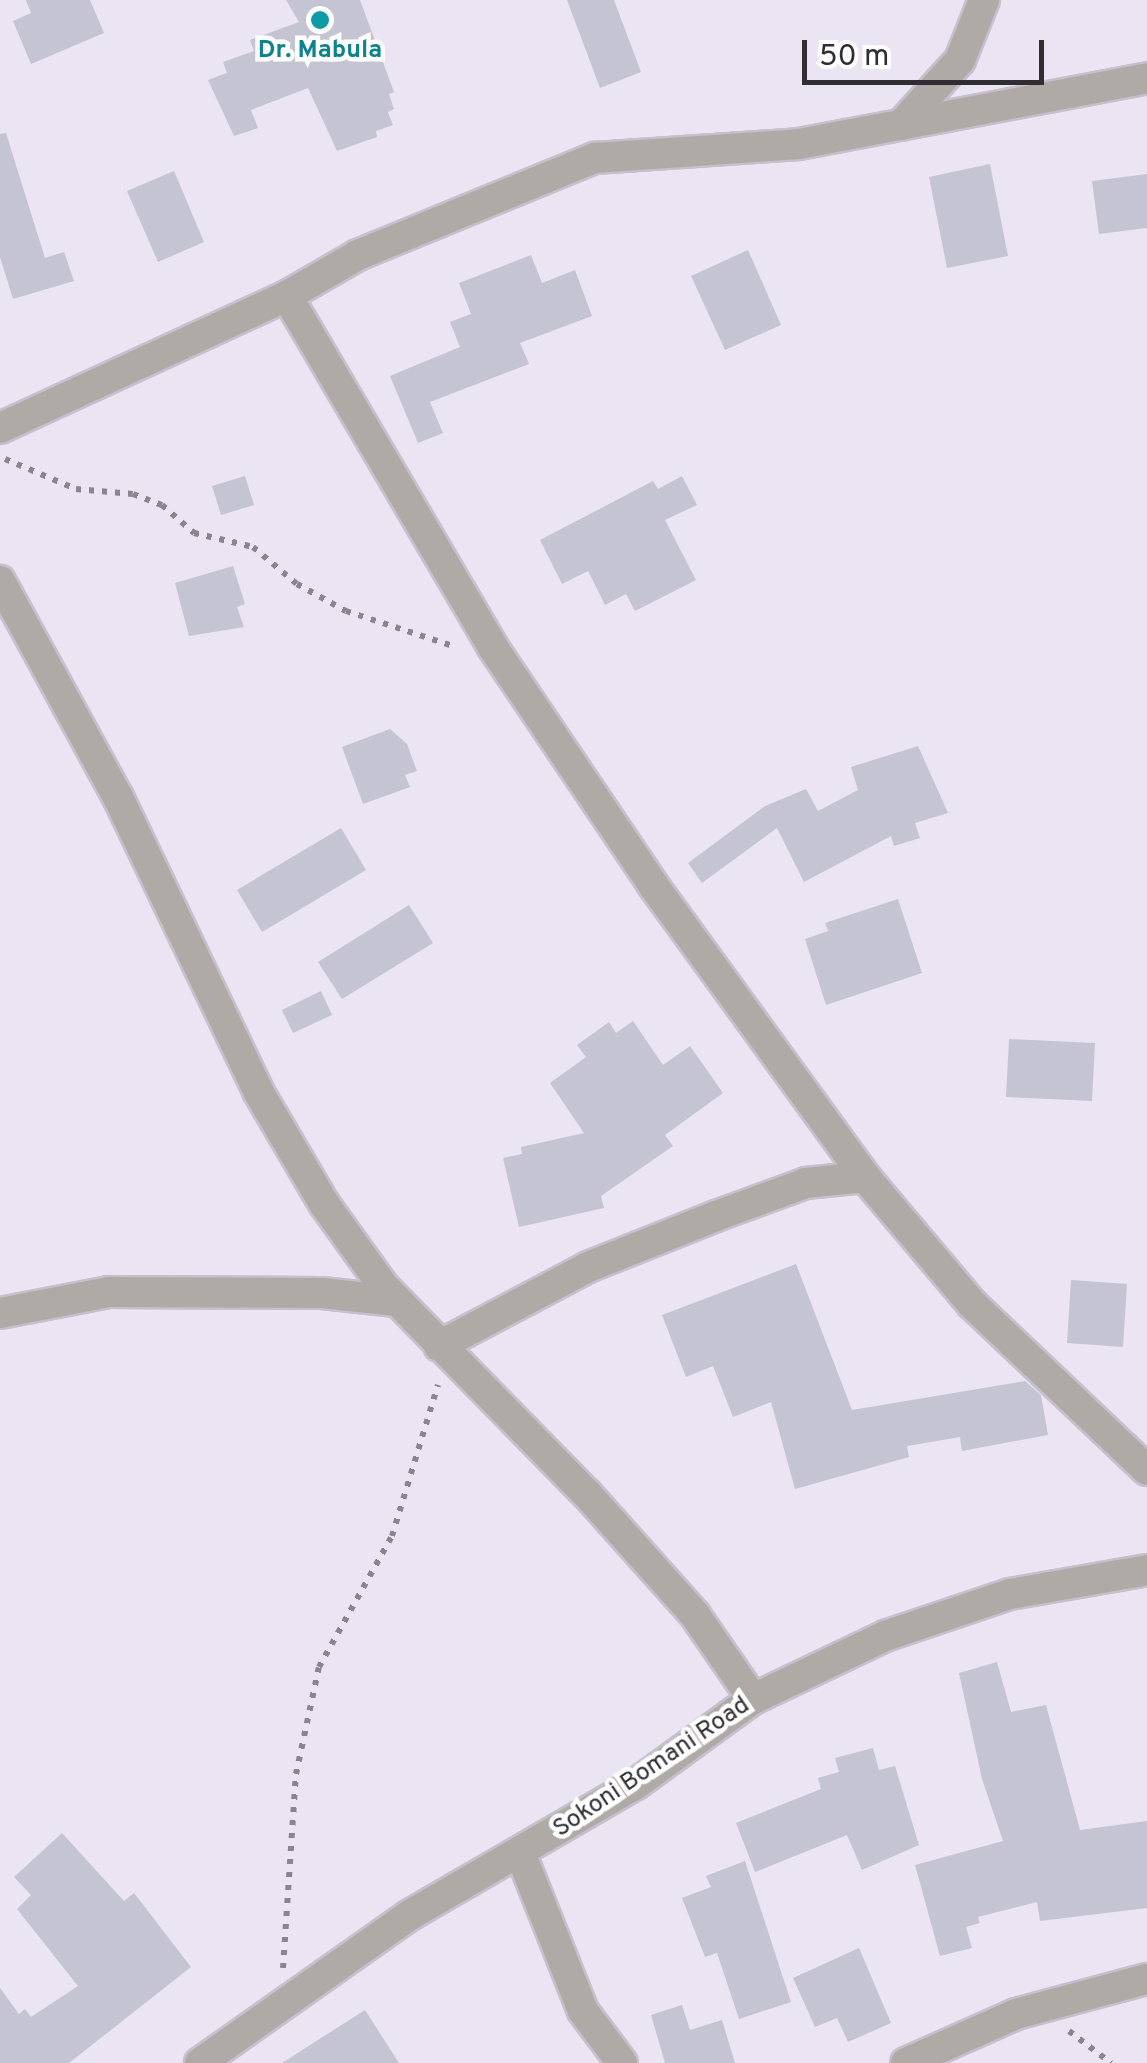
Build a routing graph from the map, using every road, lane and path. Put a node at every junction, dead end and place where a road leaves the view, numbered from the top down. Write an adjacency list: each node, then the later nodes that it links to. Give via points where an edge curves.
1 (984, 0): 3 (street, via 960,60)
2 (1147, 78): 3 (street)
3 (901, 125): 4 (street, via 799,144 595,158 358,255)
4 (287, 296): 5 (street); 8 (street)
5 (0, 428)
6 (0, 455): 8 (path, via 76,489 133,494 162,506 194,533 252,547 297,584 346,611)
7 (0, 581): 12 (street, via 118,797 258,1090 324,1205)
8 (502, 662): 9 (street)
9 (832, 1131): 10 (street); 11 (street)
10 (865, 1177): 11 (street); 15 (street, via 972,1304)
11 (806, 1184): 14 (street, via 588,1267)
12 (396, 1301): 13 (street, via 322,1293 109,1292); 14 (street)
13 (0, 1313)
14 (445, 1352): 17 (street, via 587,1494 695,1615); 20 (path, via 392,1536 319,1667 296,1774)
15 (1147, 1470)
16 (1147, 1570): 17 (street, Sokoni Bomani Road, via 1010,1594 886,1636)
17 (754, 1699): 18 (street, Sokoni Bomani Road)
18 (521, 1855): 20 (street, Sokoni Bomani Road, via 410,1915); 22 (street, via 583,2011)
19 (1147, 1979): 23 (street, via 982,2025)
20 (284, 2004): 21 (street, Sokoni Bomani Road)
21 (200, 2063)
22 (622, 2063)
23 (906, 2063)

